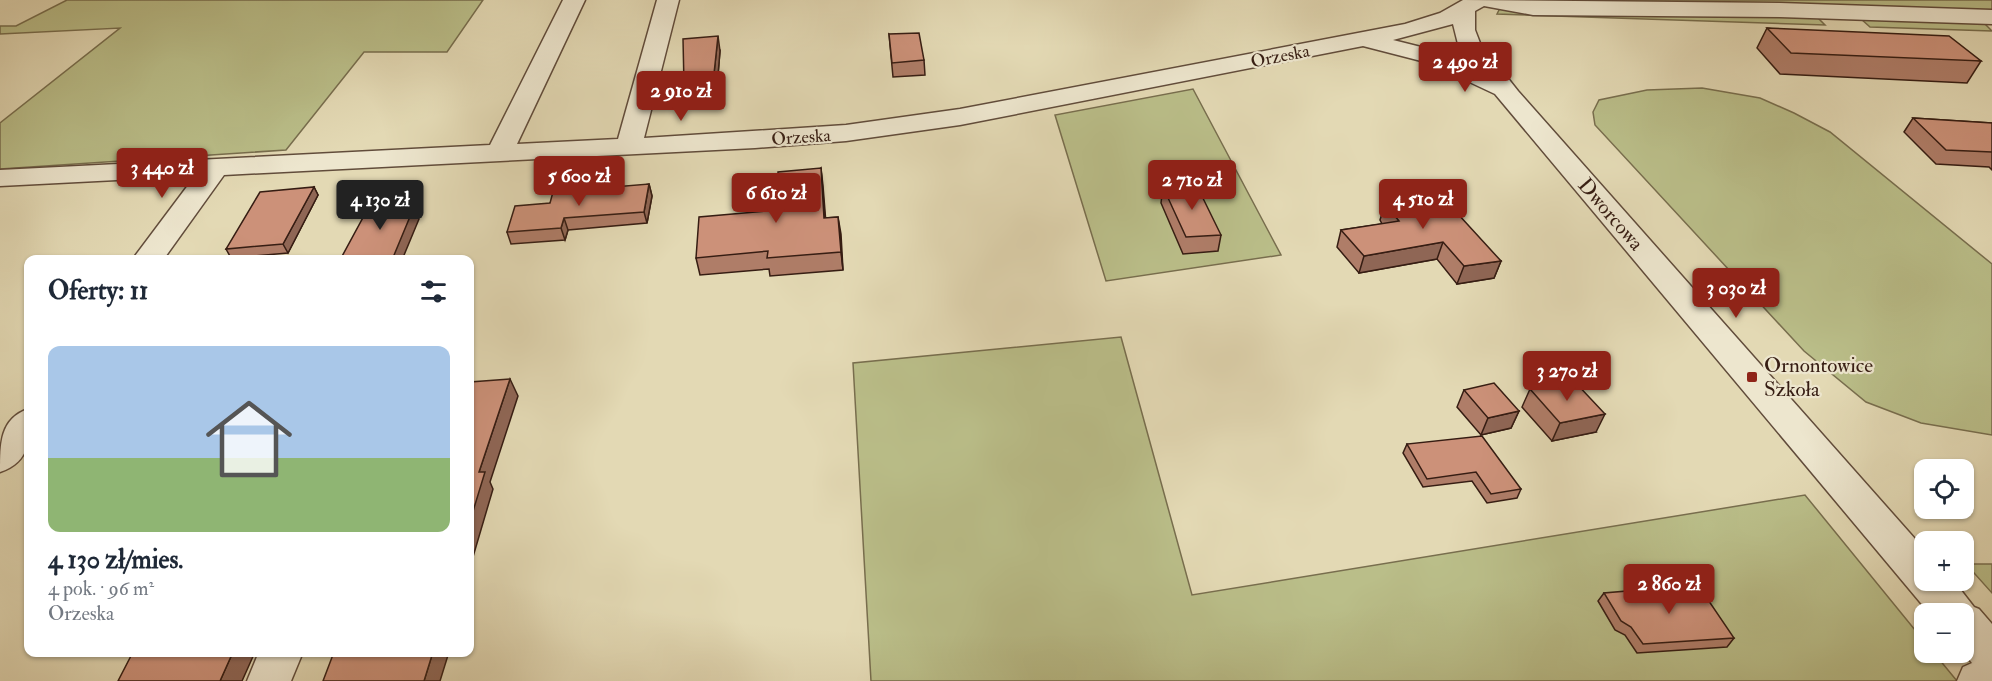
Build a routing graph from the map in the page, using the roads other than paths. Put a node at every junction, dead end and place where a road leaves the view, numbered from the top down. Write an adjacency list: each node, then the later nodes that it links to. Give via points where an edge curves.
1 (574, 0): 12 (street)
2 (668, 0): 11 (street)
3 (1486, 0): 5 (street, via 1533,8)
4 (1471, 5): 6 (street, Orzeska); 8 (street, Dworcowa, via 1464,30)
5 (1992, 17)
6 (1418, 27): 7 (street, Orzeska); 8 (street, via 1451,33); 9 (street, via 1413,40)
7 (1359, 40): 9 (street, Dworcowa); 11 (street, Orzeska, via 960,117 766,139)
8 (1471, 46): 9 (street, via 1468,56 1457,59); 10 (street, Dworcowa)
9 (1434, 56): 10 (street, Dworcowa, via 1464,68)
10 (1509, 96): 18 (street, Dworcowa)
11 (629, 146): 12 (street, Orzeska)
12 (499, 153): 13 (street, Orzeska)
13 (215, 168): 14 (street, Orzeska); 15 (street)
14 (0, 178)
15 (151, 255)
16 (24, 427): 17 (street)
17 (2, 453)
18 (1914, 565)
19 (1937, 591): 20 (street)
20 (1947, 603)
21 (1974, 634): 22 (street)
22 (1992, 655)
23 (279, 657): 25 (street)
24 (1992, 679): 26 (street)
25 (269, 681)
26 (1979, 681)

